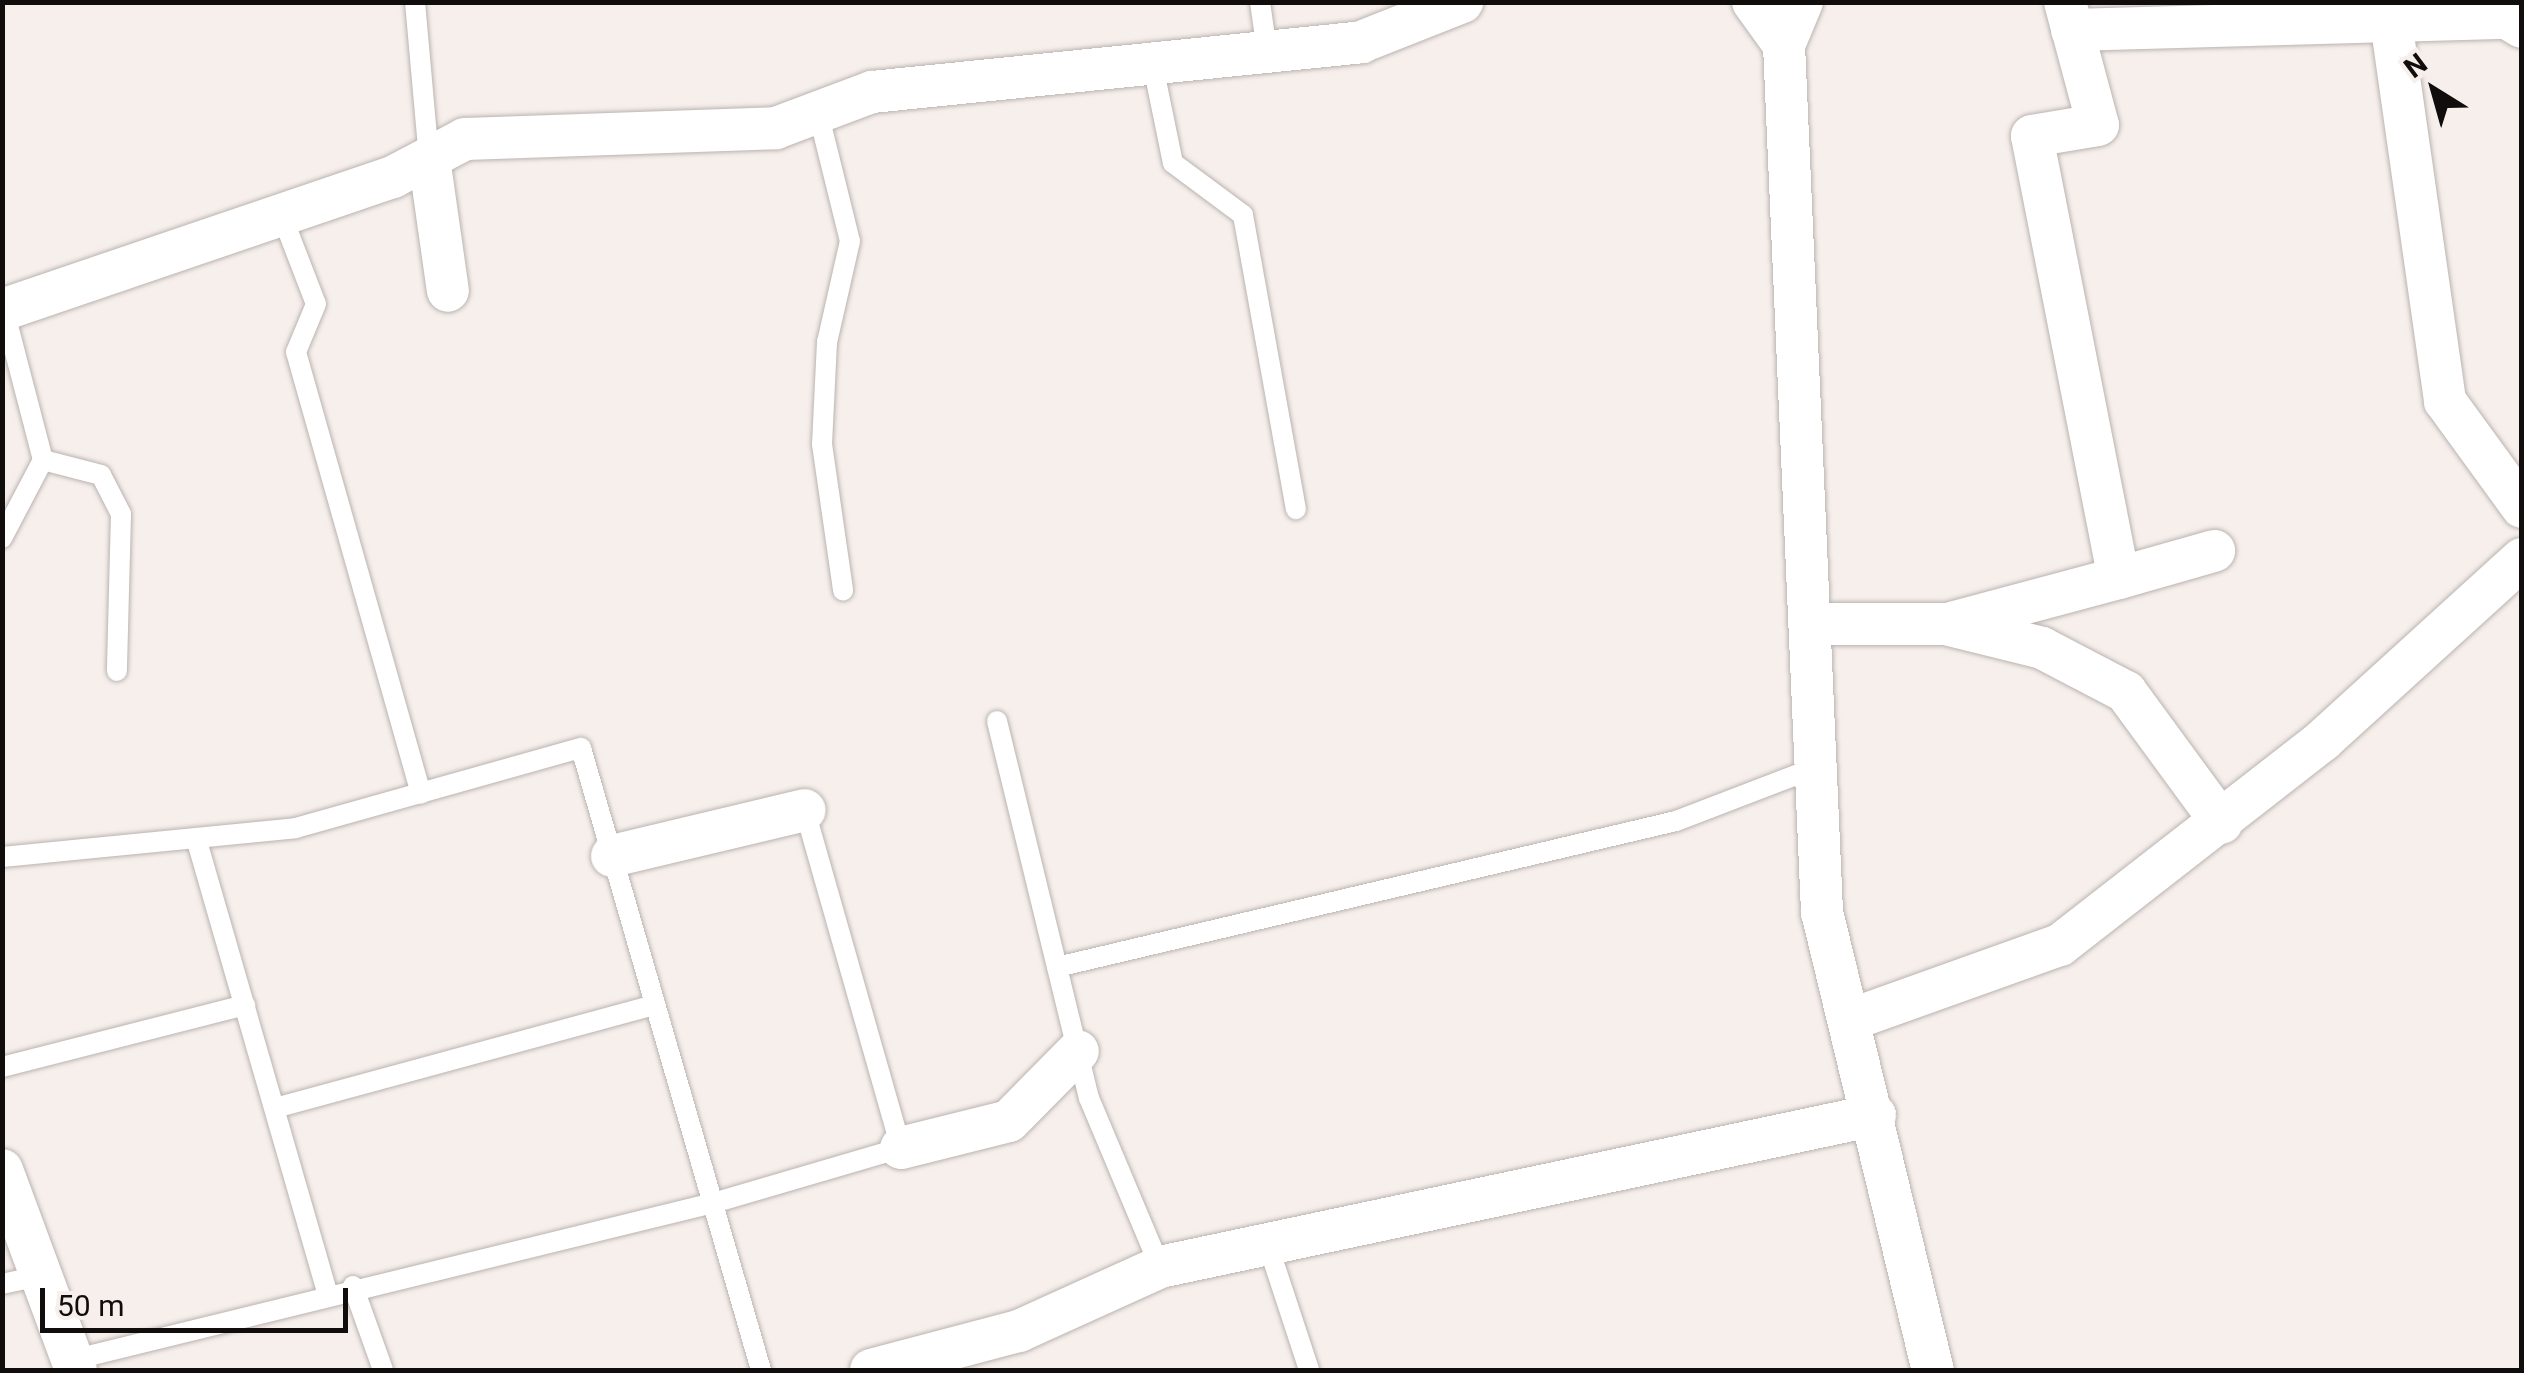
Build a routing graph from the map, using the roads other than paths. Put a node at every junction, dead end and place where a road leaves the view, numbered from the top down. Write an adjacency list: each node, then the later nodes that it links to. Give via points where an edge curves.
1 (414, 2): 13 (lane)
2 (1260, 2): 10 (lane)
3 (1462, 2): 10 (street, via 1361,42)
4 (1753, 2): 9 (street)
5 (1802, 2): 9 (street)
6 (2069, 16): 7 (street); 23 (street, via 2098,125 2032,136)
7 (2391, 21): 8 (street, via 2507,18); 18 (street, via 2446,402)
8 (2522, 27)
9 (1784, 45): 25 (street)
10 (1267, 51): 11 (street)
11 (1152, 62): 12 (street, via 872,92); 19 (lane, via 1173,164 1243,215)
12 (818, 112): 13 (street, via 776,128 465,140); 24 (lane, via 850,241 827,342 822,444)
13 (430, 158): 14 (street); 15 (street)
14 (282, 216): 16 (street); 30 (lane, via 316,304 296,352)
15 (448, 291)
16 (3, 310): 17 (lane)
17 (43, 460): 20 (lane); 27 (lane, via 101,475 121,514)
18 (2522, 507)
19 (1296, 509)
20 (2, 538)
21 (2214, 551): 23 (street)
22 (2522, 559): 32 (street)
23 (2119, 578): 26 (street)
24 (843, 590)
25 (1810, 624): 26 (street); 29 (street)
26 (1946, 624): 32 (street, via 2042,648 2126,692)
27 (117, 670)
28 (997, 721): 36 (lane)
29 (1816, 767): 36 (lane, via 1676,820); 39 (street, via 1822,912)
30 (421, 794): 33 (lane, via 296,828); 34 (lane, via 581,748)
31 (804, 810): 34 (street); 44 (lane)
32 (2222, 823): 39 (street, via 2060,945)
33 (196, 838): 35 (lane); 37 (lane)
34 (612, 856): 38 (lane)
35 (2, 857)
36 (1057, 967): 40 (lane)
37 (244, 1005): 41 (lane); 42 (lane)
38 (655, 1005): 42 (lane); 46 (lane)
39 (1850, 1020): 43 (street)
40 (1078, 1051): 44 (street, via 1008,1121); 48 (lane)
41 (2, 1067)
42 (274, 1108): 51 (lane)
43 (1874, 1115): 47 (street); 57 (street)
44 (901, 1148): 46 (lane)
45 (2, 1170): 49 (street)
46 (713, 1203): 50 (lane); 54 (lane)
47 (1267, 1242): 48 (street); 56 (lane)
48 (1160, 1266): 55 (street, via 1018,1331)
49 (22, 1280): 52 (street)
50 (354, 1286): 51 (lane); 53 (lane)
51 (327, 1292): 52 (lane)
52 (74, 1365)
53 (383, 1370)
54 (761, 1370)
55 (871, 1370)
56 (1308, 1370)
57 (1932, 1370)

